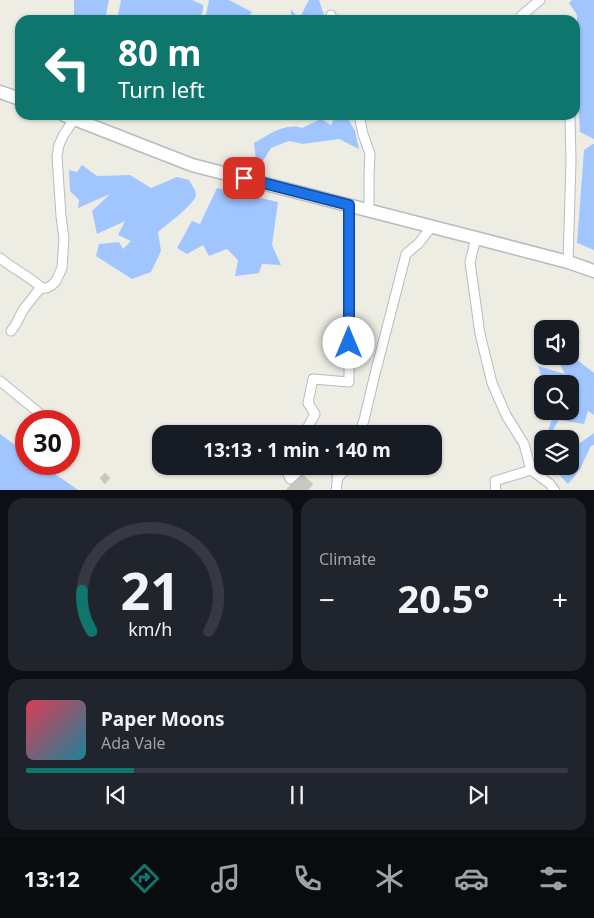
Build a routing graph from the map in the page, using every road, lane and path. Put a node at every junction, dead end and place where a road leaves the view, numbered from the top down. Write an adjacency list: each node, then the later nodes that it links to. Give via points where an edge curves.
1 (540, 0): 2 (street)
2 (524, 15)
3 (0, 92): 4 (main road)
4 (15, 97)
5 (68, 120): 16 (street, via 57,156 64,238 62,268 56,281)
6 (77, 120): 9 (main road, via 192,165)
7 (360, 120): 10 (street, via 370,154)
8 (570, 120): 14 (street)
9 (349, 205): 10 (main road); 20 (street, via 349,382 313,379 308,403 315,414)
10 (370, 211): 11 (main road)
11 (432, 226): 12 (main road); 21 (street, via 406,254)
12 (476, 238): 14 (main road); 22 (street, via 470,262 480,334 492,383 524,444)
13 (0, 258): 16 (street)
14 (568, 262): 15 (main road)
15 (594, 271)
16 (42, 288): 17 (street, via 23,310)
17 (11, 331)
18 (0, 381): 19 (street)
19 (36, 410)
20 (309, 425)
21 (362, 425)
22 (532, 470): 27 (street, via 495,481); 28 (street)
23 (338, 475): 25 (street)
24 (340, 475): 25 (street)
25 (337, 479): 26 (street)
26 (336, 490)
27 (496, 490)
28 (555, 490)

